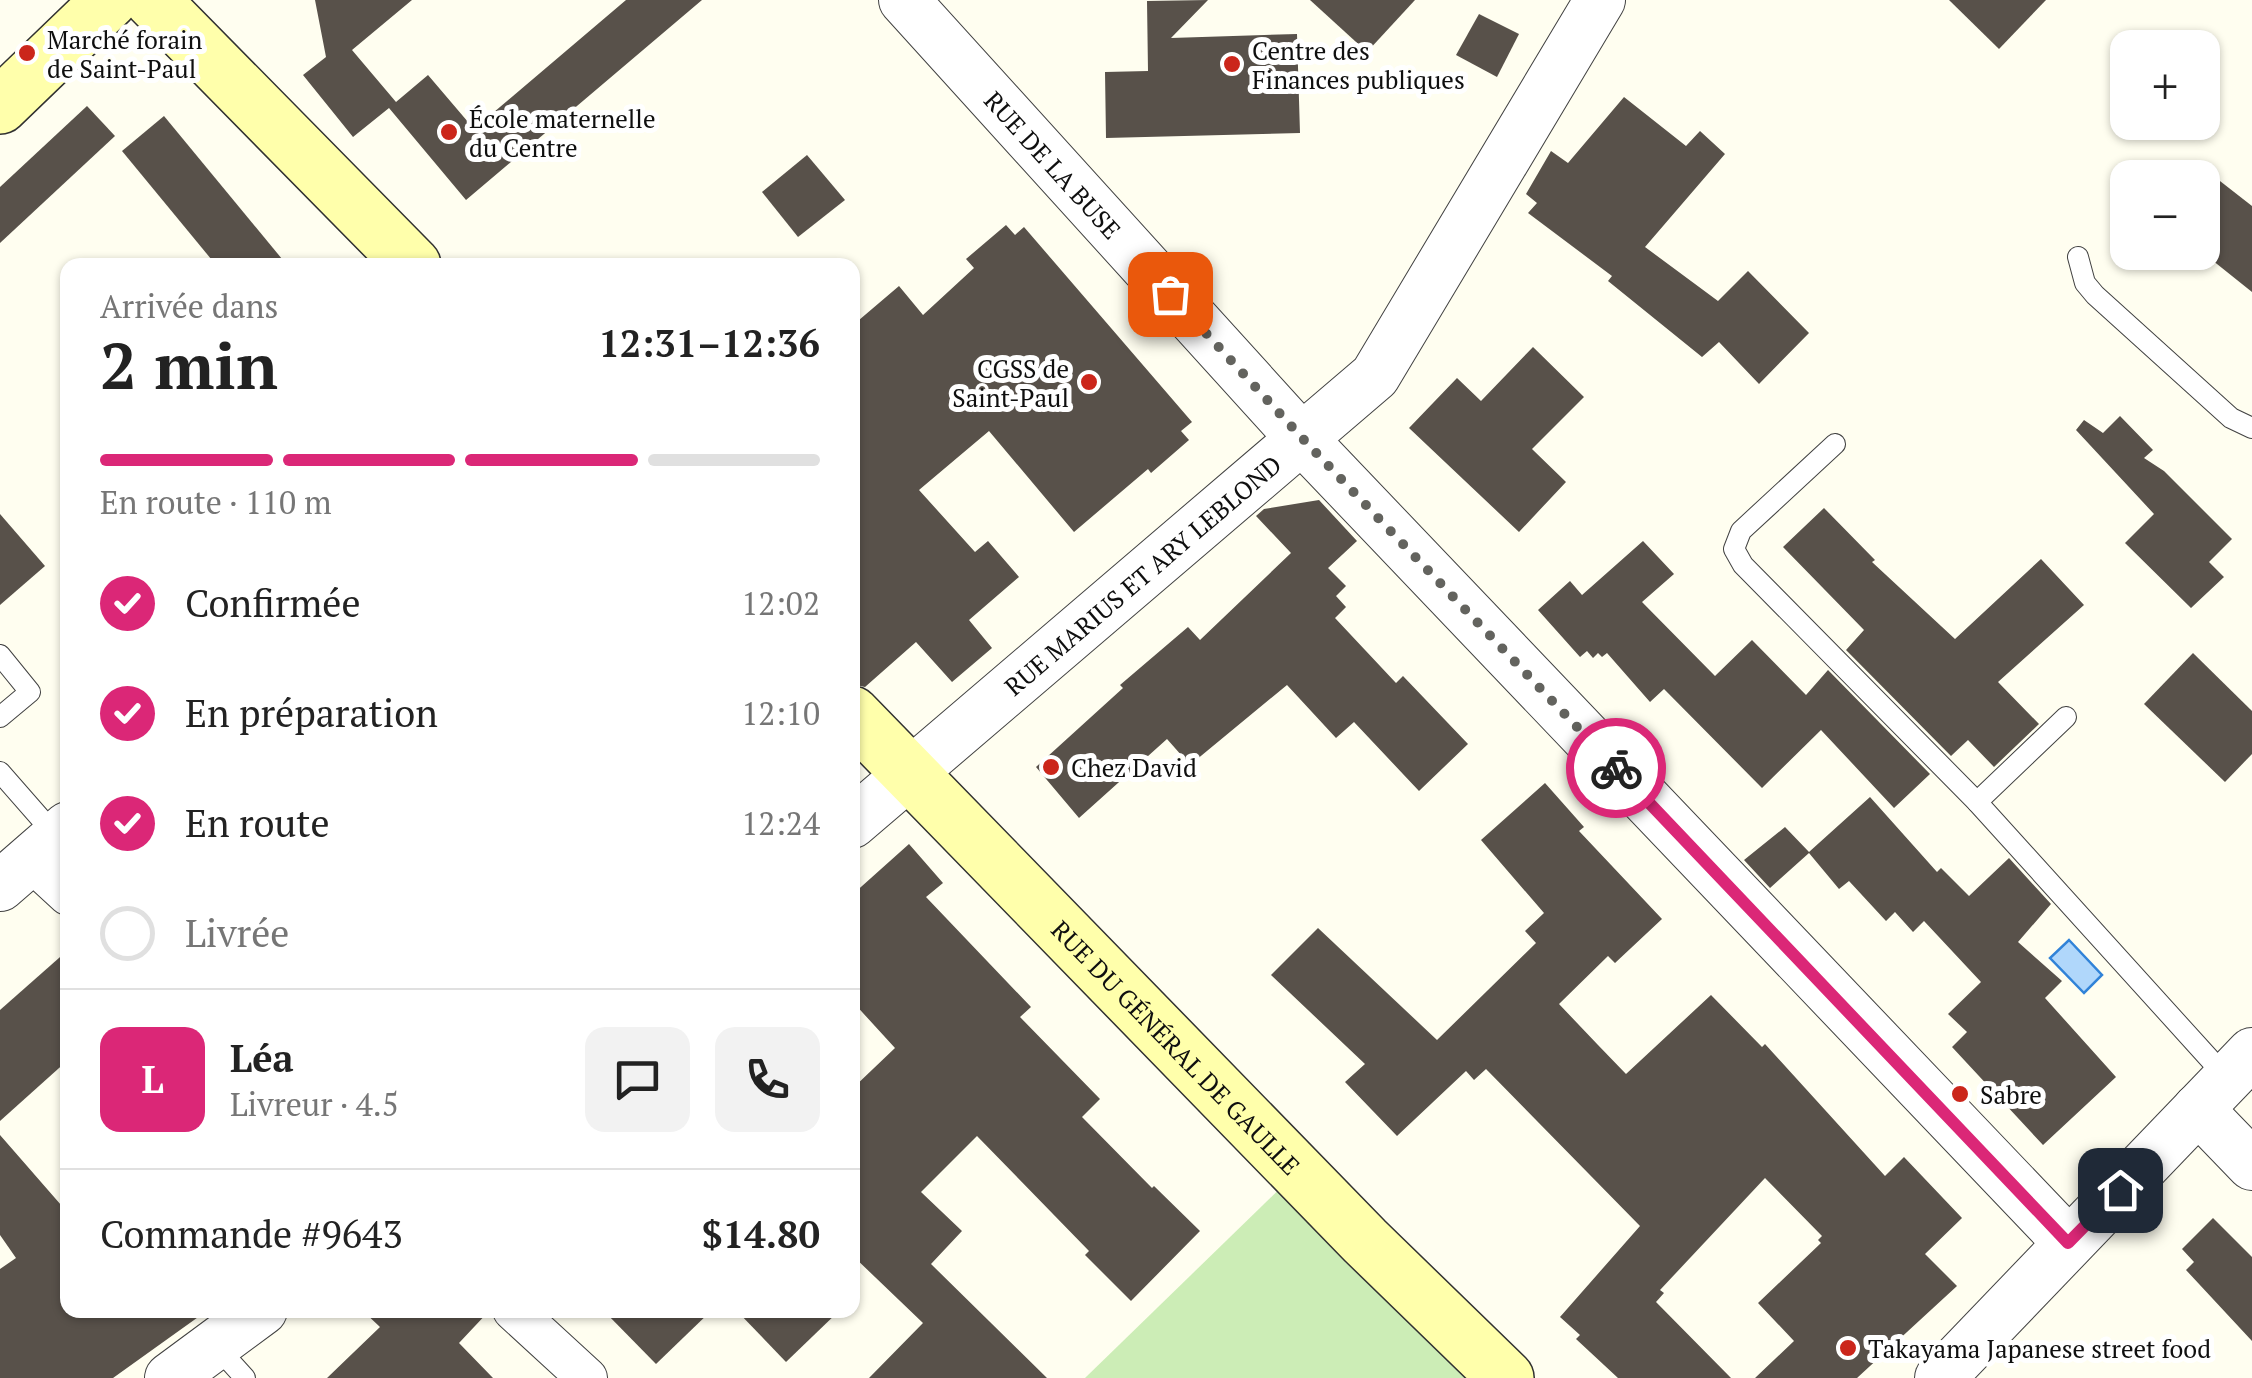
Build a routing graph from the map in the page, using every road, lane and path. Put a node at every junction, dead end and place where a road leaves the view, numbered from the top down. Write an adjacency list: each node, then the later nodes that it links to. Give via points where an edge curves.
1 (110, 0): 5 (main road)
2 (152, 0): 7 (main road)
3 (904, 0): 9 (street, RUE DE LA BUSE)
4 (1600, 0): 9 (street, RUE MARIUS ET ARY LEBLOND, via 1375,376)
5 (0, 106)
6 (2078, 257): 8 (lane, via 2095,294 2231,418)
7 (407, 258)
8 (2252, 428)
9 (1304, 440): 16 (street, RUE MARIUS ET ARY LEBLOND); 23 (street, RUE DE LA BUSE)
10 (1834, 444): 17 (lane, via 1741,531 1734,549 1742,565)
11 (0, 654): 12 (lane, via 30,692)
12 (0, 717)
13 (2066, 717): 17 (lane)
14 (860, 722): 16 (main road, RUE DU GÉNÉRAL DE GAULLE)
15 (0, 772): 19 (lane)
16 (911, 774): 18 (street, RUE MARIUS ET ARY LEBLOND); 29 (main road, RUE DU GÉNÉRAL DE GAULLE)
17 (1977, 802): 21 (lane)
18 (860, 815)
19 (38, 852): 20 (street)
20 (60, 884)
21 (2226, 1080): 22 (street); 23 (street)
22 (2252, 1166)
23 (2068, 1243): 30 (street)
24 (257, 1318): 26 (street)
25 (522, 1318): 28 (street)
26 (231, 1362): 27 (street)
27 (170, 1378)
28 (587, 1378)
29 (1506, 1378)
30 (1940, 1378)

